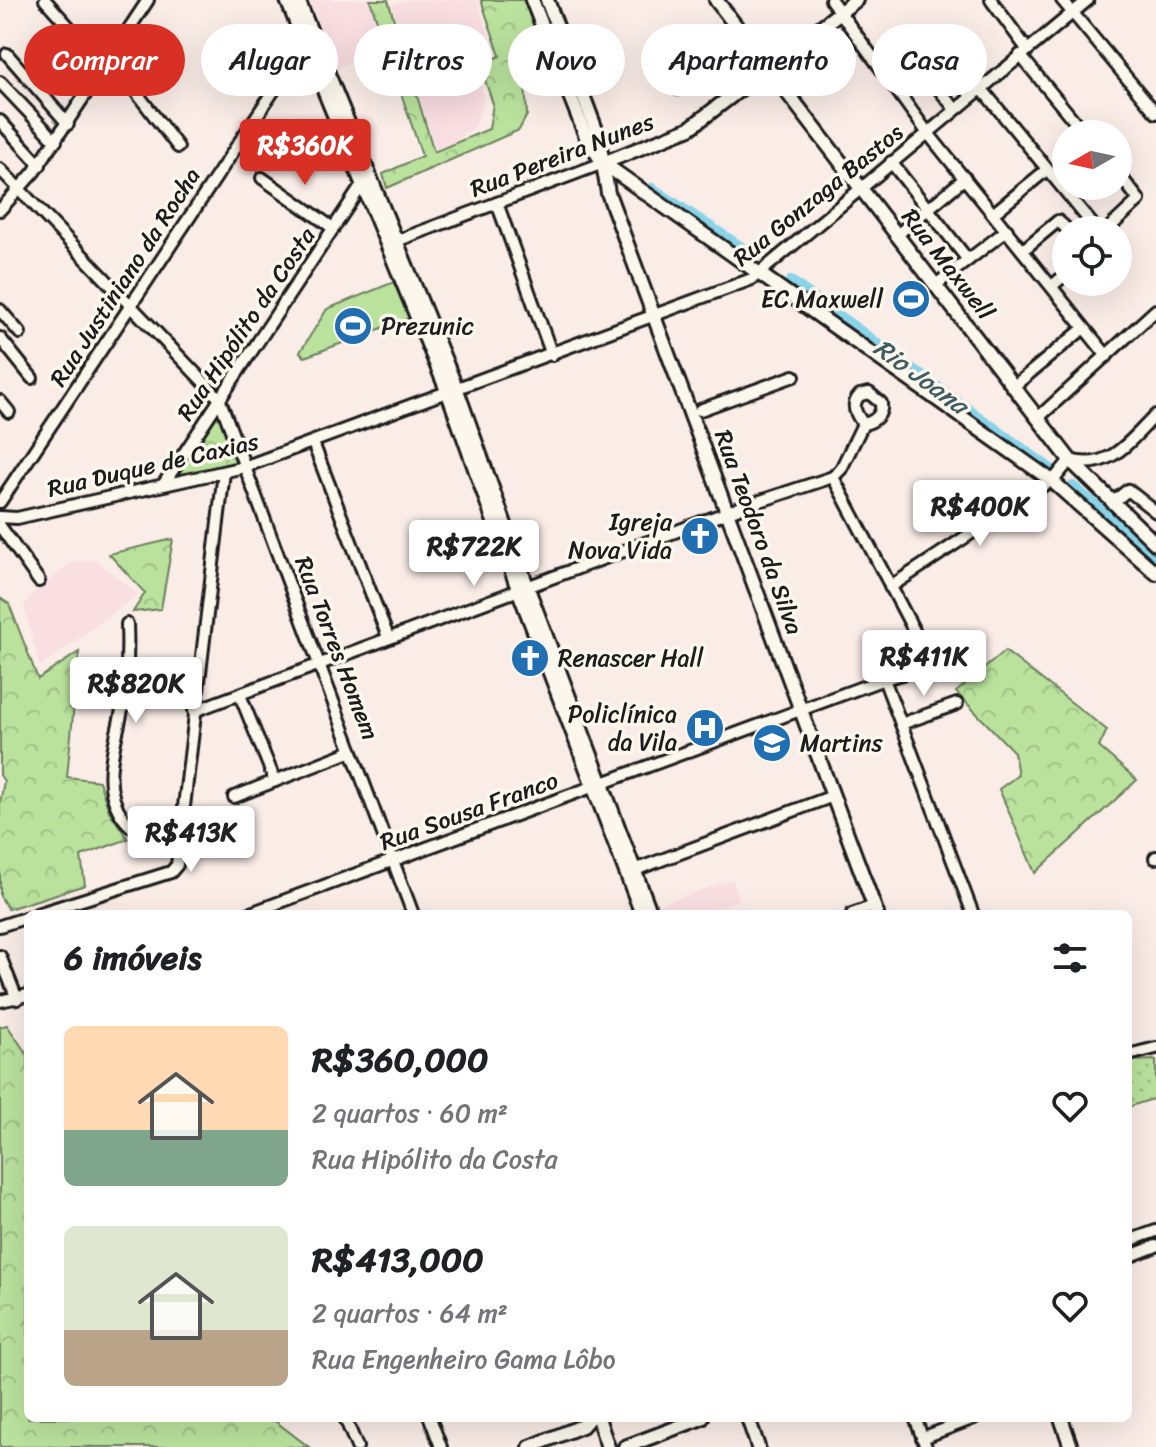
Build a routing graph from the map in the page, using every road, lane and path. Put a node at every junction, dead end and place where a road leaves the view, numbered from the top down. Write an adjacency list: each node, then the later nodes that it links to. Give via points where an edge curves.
1 (45, 0): 15 (street)
2 (148, 0): 16 (street)
3 (287, 0): 17 (main road)
4 (298, 0): 18 (main road)
5 (532, 0): 44 (main road, via 587,139)
6 (547, 0): 44 (main road, Rua Teodoro da Silva, via 598,135)
7 (716, 0): 19 (main road, Rua Maxwell)
8 (831, 0): 13 (street)
9 (856, 0): 13 (main road, Rua Pereira Nunes)
10 (991, 0): 21 (street)
11 (1062, 0): 14 (street)
12 (1088, 0): 14 (street, Rua Gonzaga Bastos)
13 (840, 13): 20 (main road, Rua Pereira Nunes); 40 (street)
14 (1072, 13): 21 (street, Rua Gonzaga Bastos); 36 (street)
15 (69, 24)
16 (133, 24)
17 (300, 24)
18 (305, 24)
19 (734, 24)
20 (825, 24)
21 (1023, 52): 24 (street, Rua Gonzaga Bastos); 37 (street)
22 (7, 54): 39 (street)
23 (0, 82): 41 (street)
24 (987, 83)
25 (987, 95): 58 (street)
26 (86, 96): 39 (street)
27 (136, 96): 42 (street)
28 (275, 96): 71 (street, Rua Justiniano da Rocha)
29 (330, 96): 50 (main road)
30 (332, 96): 64 (main road)
31 (731, 96): 44 (main road, Rua Pereira Nunes, via 690,128)
32 (789, 96): 51 (main road, Rua Maxwell)
33 (945, 96): 35 (street)
34 (971, 96): 35 (street, Rua Gonzaga Bastos)
35 (955, 109): 40 (street, Rua Gonzaga Bastos)
36 (1156, 113)
37 (1074, 120)
38 (0, 121): 45 (street)
39 (68, 124): 41 (street)
40 (927, 132): 43 (street, Rua Gonzaga Bastos); 49 (street)
41 (56, 141): 45 (street)
42 (178, 147)
43 (891, 162): 51 (street, Rua Gonzaga Bastos); 55 (street)
44 (603, 163): 54 (street, Rua Pereira Nunes); 67 (main road); 74 (main road, Rua Teodoro da Silva, via 608,193)
45 (40, 165): 52 (street)
46 (0, 169): 52 (street)
47 (1044, 172): 57 (street)
48 (262, 178): 61 (street)
49 (965, 178): 55 (street); 57 (street)
50 (362, 185): 61 (street, Rua Hipólito da Costa); 64 (main road)
51 (861, 188): 63 (main road, Rua Maxwell); 67 (street, Rua Gonzaga Bastos)
52 (20, 189): 56 (street); 71 (street)
53 (1132, 191): 59 (street, via 1139,200)
54 (497, 203): 64 (street, Rua Pereira Nunes); 78 (street)
55 (928, 209): 63 (street); 66 (street)
56 (0, 210)
57 (994, 213): 62 (street)
58 (1086, 216)
59 (1122, 216)
60 (1052, 226): 65 (street)
61 (333, 228): 84 (street, Rua Hipólito da Costa)
62 (1007, 230): 65 (street); 66 (street)
63 (897, 235): 68 (main road, Rua Maxwell)
64 (392, 243): 83 (main road)
65 (1023, 250): 69 (street)
66 (968, 260): 68 (street)
67 (761, 274): 74 (street, Rua Gonzaga Bastos); 96 (main road)
68 (937, 284): 82 (main road, Rua Maxwell)
69 (1052, 286)
70 (1060, 296): 75 (street)
71 (129, 306): 84 (street); 98 (street, Rua Justiniano da Rocha)
72 (0, 310): 76 (street)
73 (1156, 310): 79 (street)
74 (656, 316): 78 (street, Rua Gonzaga Bastos); 101 (main road, Rua Teodoro da Silva)
75 (1084, 328): 79 (street); 82 (street)
76 (20, 333)
77 (0, 338): 81 (street)
78 (552, 355): 83 (street, Rua Gonzaga Bastos)
79 (1107, 356): 89 (street)
80 (794, 376): 86 (street)
81 (32, 378)
82 (1014, 386): 89 (main road, Rua Maxwell)
83 (453, 392): 91 (street, Rua Duque de Caxias); 108 (main road)
84 (219, 398): 93 (street, Rua Torres Homem); 97 (street, Rua Hipólito da Costa)
85 (0, 401): 87 (street)
86 (700, 410)
87 (9, 412)
88 (1156, 415): 92 (street, via 1108,459 1093,464)
89 (1039, 417): 92 (main road, Rua Maxwell)
90 (863, 424): 95 (street)
91 (313, 443): 93 (street, Rua Duque de Caxias); 110 (street)
92 (1070, 460): 96 (street); 99 (main road, Rua Maxwell)
93 (244, 467): 94 (street, Rua Duque de Caxias); 111 (street, Rua Torres Homem)
94 (224, 472): 97 (street, Rua Duque de Caxias); 115 (street)
95 (833, 477): 101 (street); 107 (street)
96 (1051, 480): 105 (main road); 107 (street)
97 (163, 485): 102 (street, Rua Duque de Caxias, via 17,518)
98 (0, 502)
99 (1112, 503): 100 (street, via 1128,490); 104 (main road, Rua Maxwell)
100 (1156, 512)
101 (728, 513): 108 (street); 116 (main road, Rua Teodoro da Silva)
102 (0, 517)
103 (0, 526): 106 (street)
104 (1156, 544)
105 (1156, 573)
106 (39, 581)
107 (890, 587): 112 (street, Rua Sousa Franco, via 929,664)
108 (523, 588): 110 (street); 120 (main road)
109 (127, 624): 123 (street, via 123,702 110,789 125,821)
110 (388, 637): 111 (street)
111 (319, 664): 113 (street); 118 (street, Rua Torres Homem)
112 (884, 679): 116 (street, Rua Sousa Franco); 117 (street)
113 (240, 695): 115 (street); 119 (street)
114 (957, 704): 117 (street)
115 (194, 711): 123 (street)
116 (801, 711): 120 (street, Rua Sousa Franco); 121 (main road, Rua Teodoro da Silva)
117 (901, 724): 131 (street)
118 (352, 751): 119 (street); 124 (street, Rua Torres Homem)
119 (275, 781): 122 (street)
120 (599, 785): 124 (street, Rua Sousa Franco); 125 (main road)
121 (833, 796): 125 (street); 130 (main road, Rua Teodoro da Silva)
122 (234, 797)
123 (177, 852): 126 (street, via 171,872)
124 (393, 860): 127 (street, Rua Sousa Franco); 128 (street, Rua Torres Homem)
125 (633, 876): 129 (main road)
126 (50, 910)
127 (259, 910)
128 (412, 910)
129 (641, 910)
130 (876, 910)
131 (971, 910)
132 (24, 918): 133 (street)
133 (0, 926)
134 (0, 956): 135 (street)
135 (23, 997): 136 (street)
136 (0, 1001)
137 (1156, 1048): 138 (street)
138 (1132, 1054)
139 (1156, 1231): 140 (street)
140 (1132, 1240)
141 (1156, 1246): 142 (street)
142 (1132, 1255)
143 (347, 1422): 153 (street)
144 (432, 1422): 154 (street)
145 (586, 1422): 155 (main road)
146 (599, 1422): 156 (main road)
147 (691, 1422): 157 (main road)
148 (749, 1422): 158 (main road)
149 (916, 1422): 152 (street)
150 (966, 1422): 152 (street)
151 (1062, 1422): 159 (main road)
152 (924, 1442)
153 (357, 1447)
154 (441, 1447)
155 (530, 1447)
156 (608, 1447)
157 (625, 1447)
158 (758, 1447)
159 (1071, 1447)

